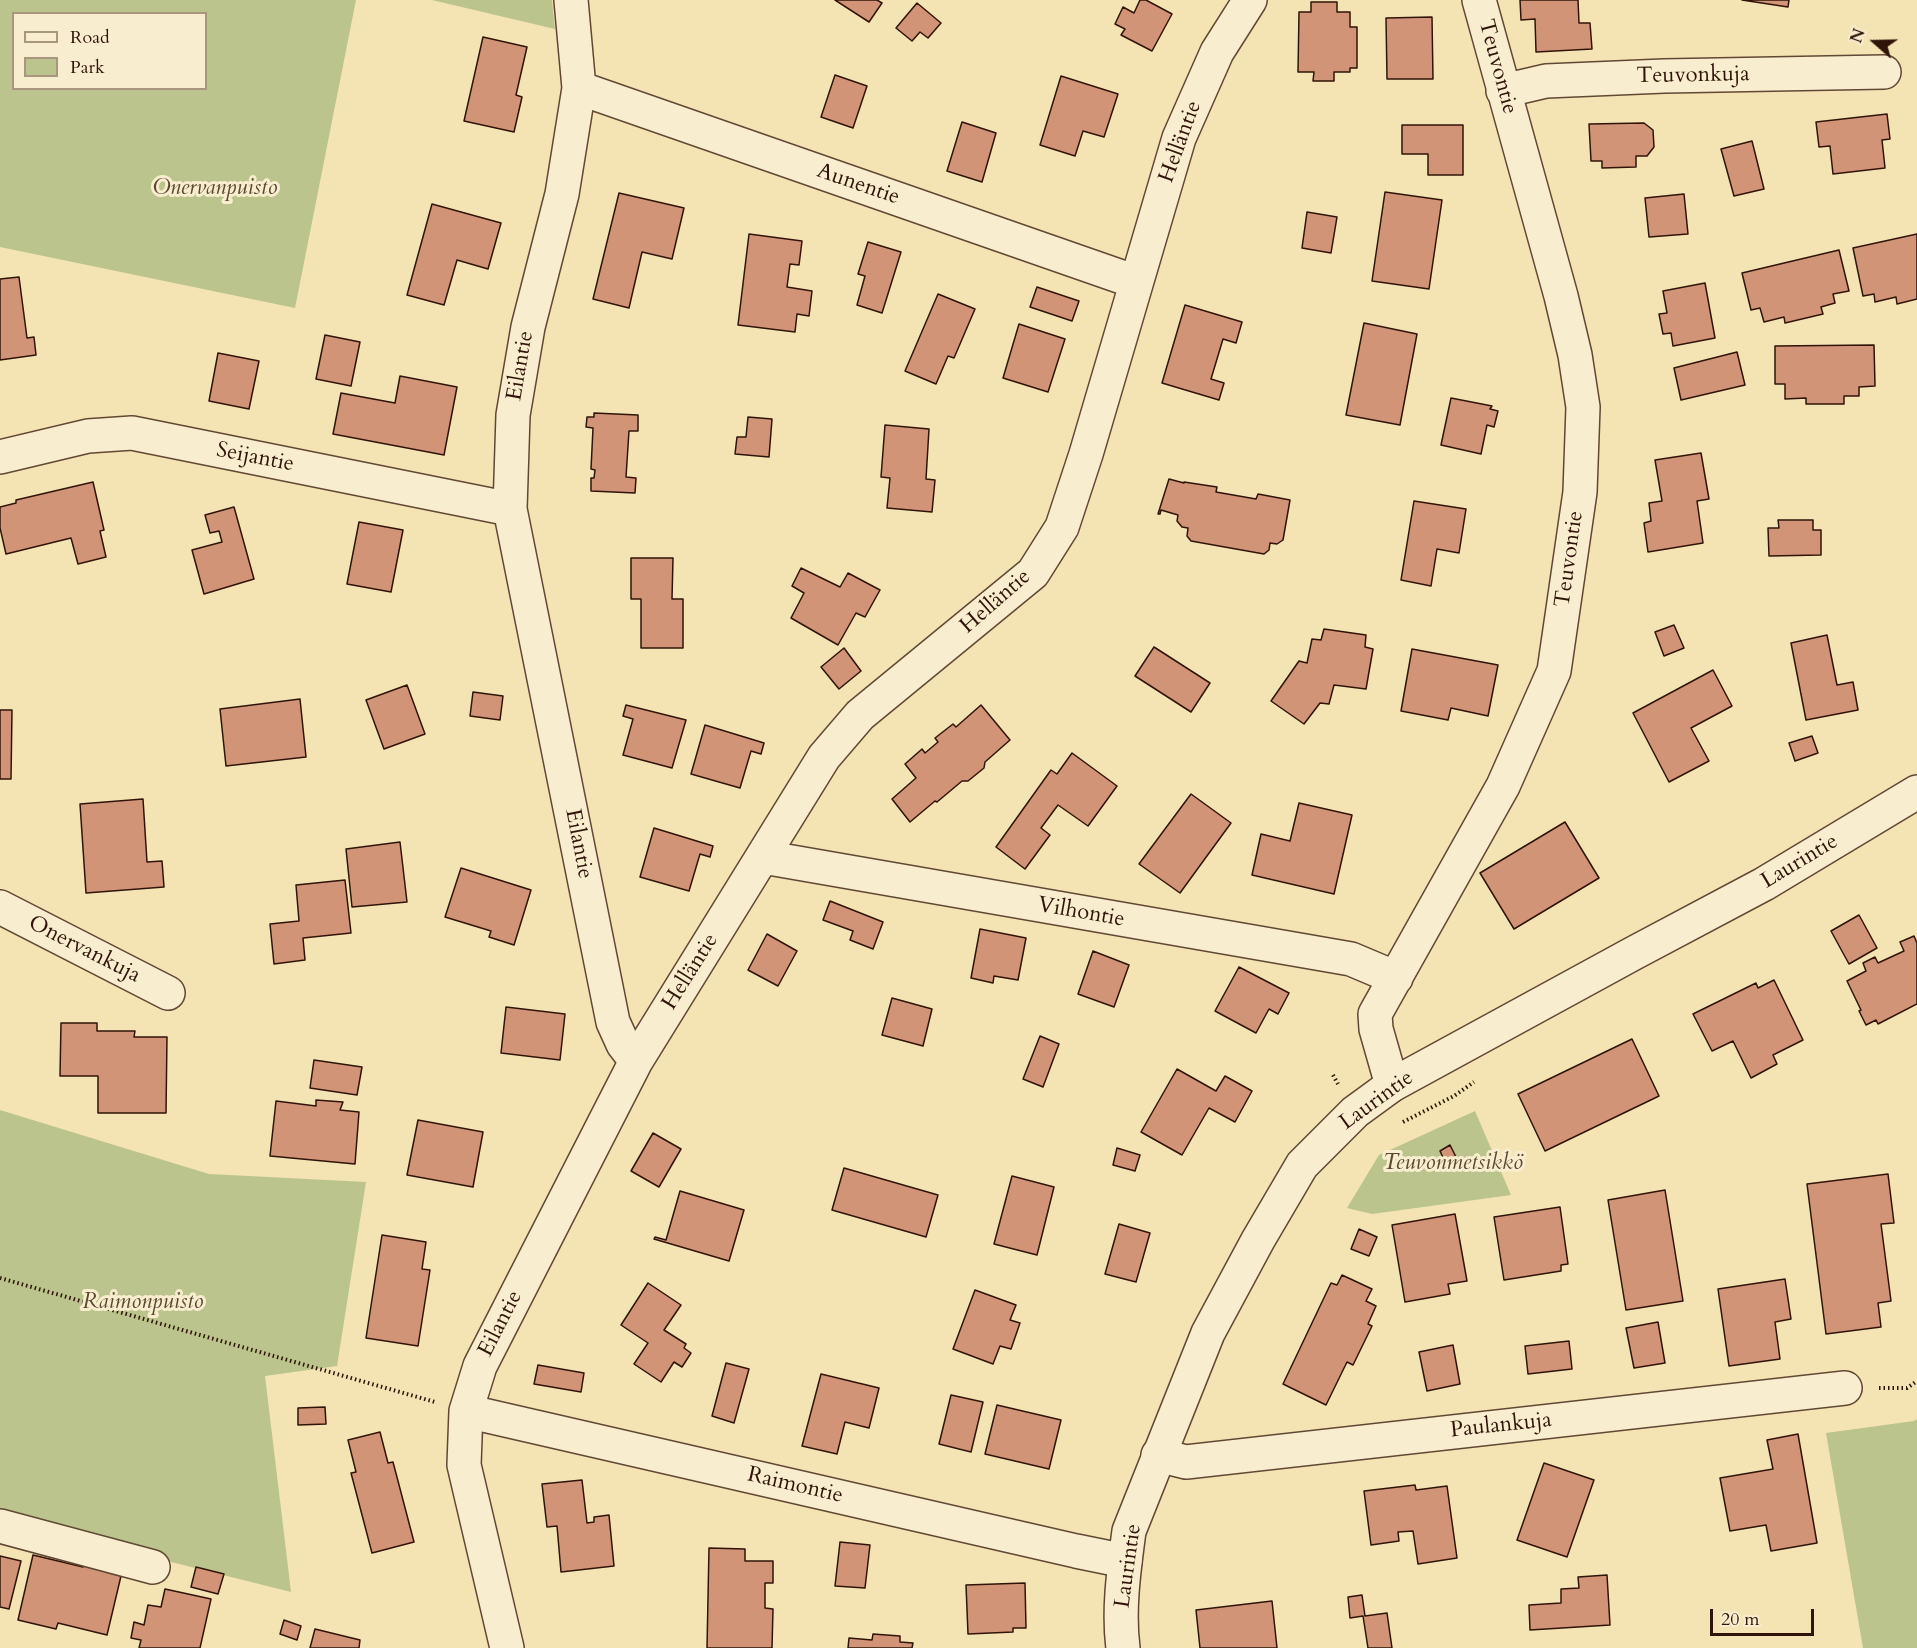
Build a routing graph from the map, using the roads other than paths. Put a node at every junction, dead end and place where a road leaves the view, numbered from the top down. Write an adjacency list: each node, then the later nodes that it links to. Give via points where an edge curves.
1 (571, 0): 5 (street, Eilantie)
2 (1250, 0): 7 (street, Helläntie, via 1217,52 1179,138)
3 (1479, 0): 6 (street, Teuvontie)
4 (1884, 72): 6 (street, Teuvonkuja, via 1546,81)
5 (579, 88): 7 (street, Aunentie); 9 (street, Eilantie, via 562,194 528,327 513,415)
6 (1503, 91): 13 (street, Teuvontie, via 1575,355 1583,407 1580,492 1554,671 1503,786)
7 (1136, 282): 11 (street, Helläntie, via 1062,527 1033,573 860,715 824,757)
8 (0, 457): 9 (street, Seijantie, via 88,436 132,433)
9 (510, 508): 15 (street, Eilantie, via 614,1022)
10 (1917, 792): 16 (street, Laurintie, via 1764,884)
11 (763, 857): 13 (street, Vilhontie, via 1351,959); 15 (street, Helläntie)
12 (0, 907): 14 (street, Onervankuja)
13 (1396, 978): 16 (street, Teuvontie, via 1375,1014)
14 (168, 993)
15 (636, 1061): 18 (street, Eilantie, via 480,1366)
16 (1392, 1085): 19 (street, Laurintie, via 1355,1112 1302,1165 1208,1333)
17 (1845, 1388): 19 (street, Paulankuja, via 1186,1462)
18 (466, 1411): 21 (street, Raimontie); 23 (street, Eilantie, via 464,1466)
19 (1158, 1455): 21 (street, Laurintie, via 1129,1532)
20 (0, 1526): 22 (street)
21 (1125, 1561): 24 (street, Laurintie)
22 (153, 1567)
23 (507, 1648)
24 (1123, 1648)

